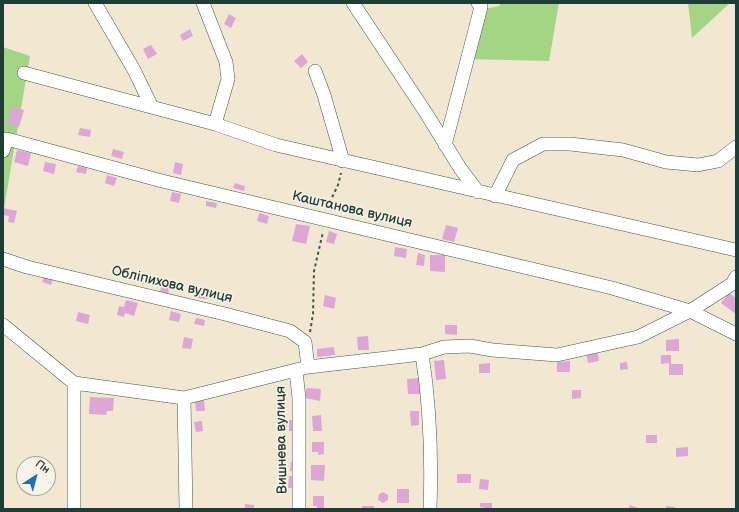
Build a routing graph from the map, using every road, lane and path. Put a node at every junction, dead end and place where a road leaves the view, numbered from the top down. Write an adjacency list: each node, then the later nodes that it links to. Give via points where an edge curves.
1 (95, 3): 7 (street)
2 (203, 3): 8 (street, via 226,62 228,79)
3 (353, 3): 10 (street)
4 (478, 3): 10 (street, via 481,6)
5 (315, 71): 12 (street)
6 (24, 73): 7 (street)
7 (152, 107): 8 (street)
8 (215, 124): 12 (street, via 276,145)
9 (5, 145): 15 (street, Каштанова вулиця)
10 (445, 145): 13 (street)
11 (736, 148): 14 (street, via 718,161 698,165 666,162 623,150 570,144 543,144 513,160)
12 (343, 161): 13 (street); 15 (path, via 338,185 327,207)
13 (478, 192): 14 (street)
14 (495, 196): 16 (street)
15 (326, 221): 19 (street, Каштанова вулиця, via 612,288); 22 (path, via 314,271 311,329)
16 (736, 250)
17 (3, 259): 22 (street, Обліпихова вулиця, via 290,331)
18 (736, 276): 19 (street, via 732,284)
19 (690, 311): 21 (street, Каштанова вулиця); 23 (street, via 638,337 558,355 470,346 444,347)
20 (3, 325): 25 (street)
21 (736, 334)
22 (305, 342): 24 (street)
23 (422, 354): 24 (street); 30 (street, via 432,460)
24 (302, 369): 26 (street); 29 (street, Вишнева вулиця, via 299,398)
25 (74, 383): 26 (street); 27 (street)
26 (184, 398): 28 (street)
27 (74, 509)
28 (186, 509)
29 (298, 509)
30 (430, 509)

